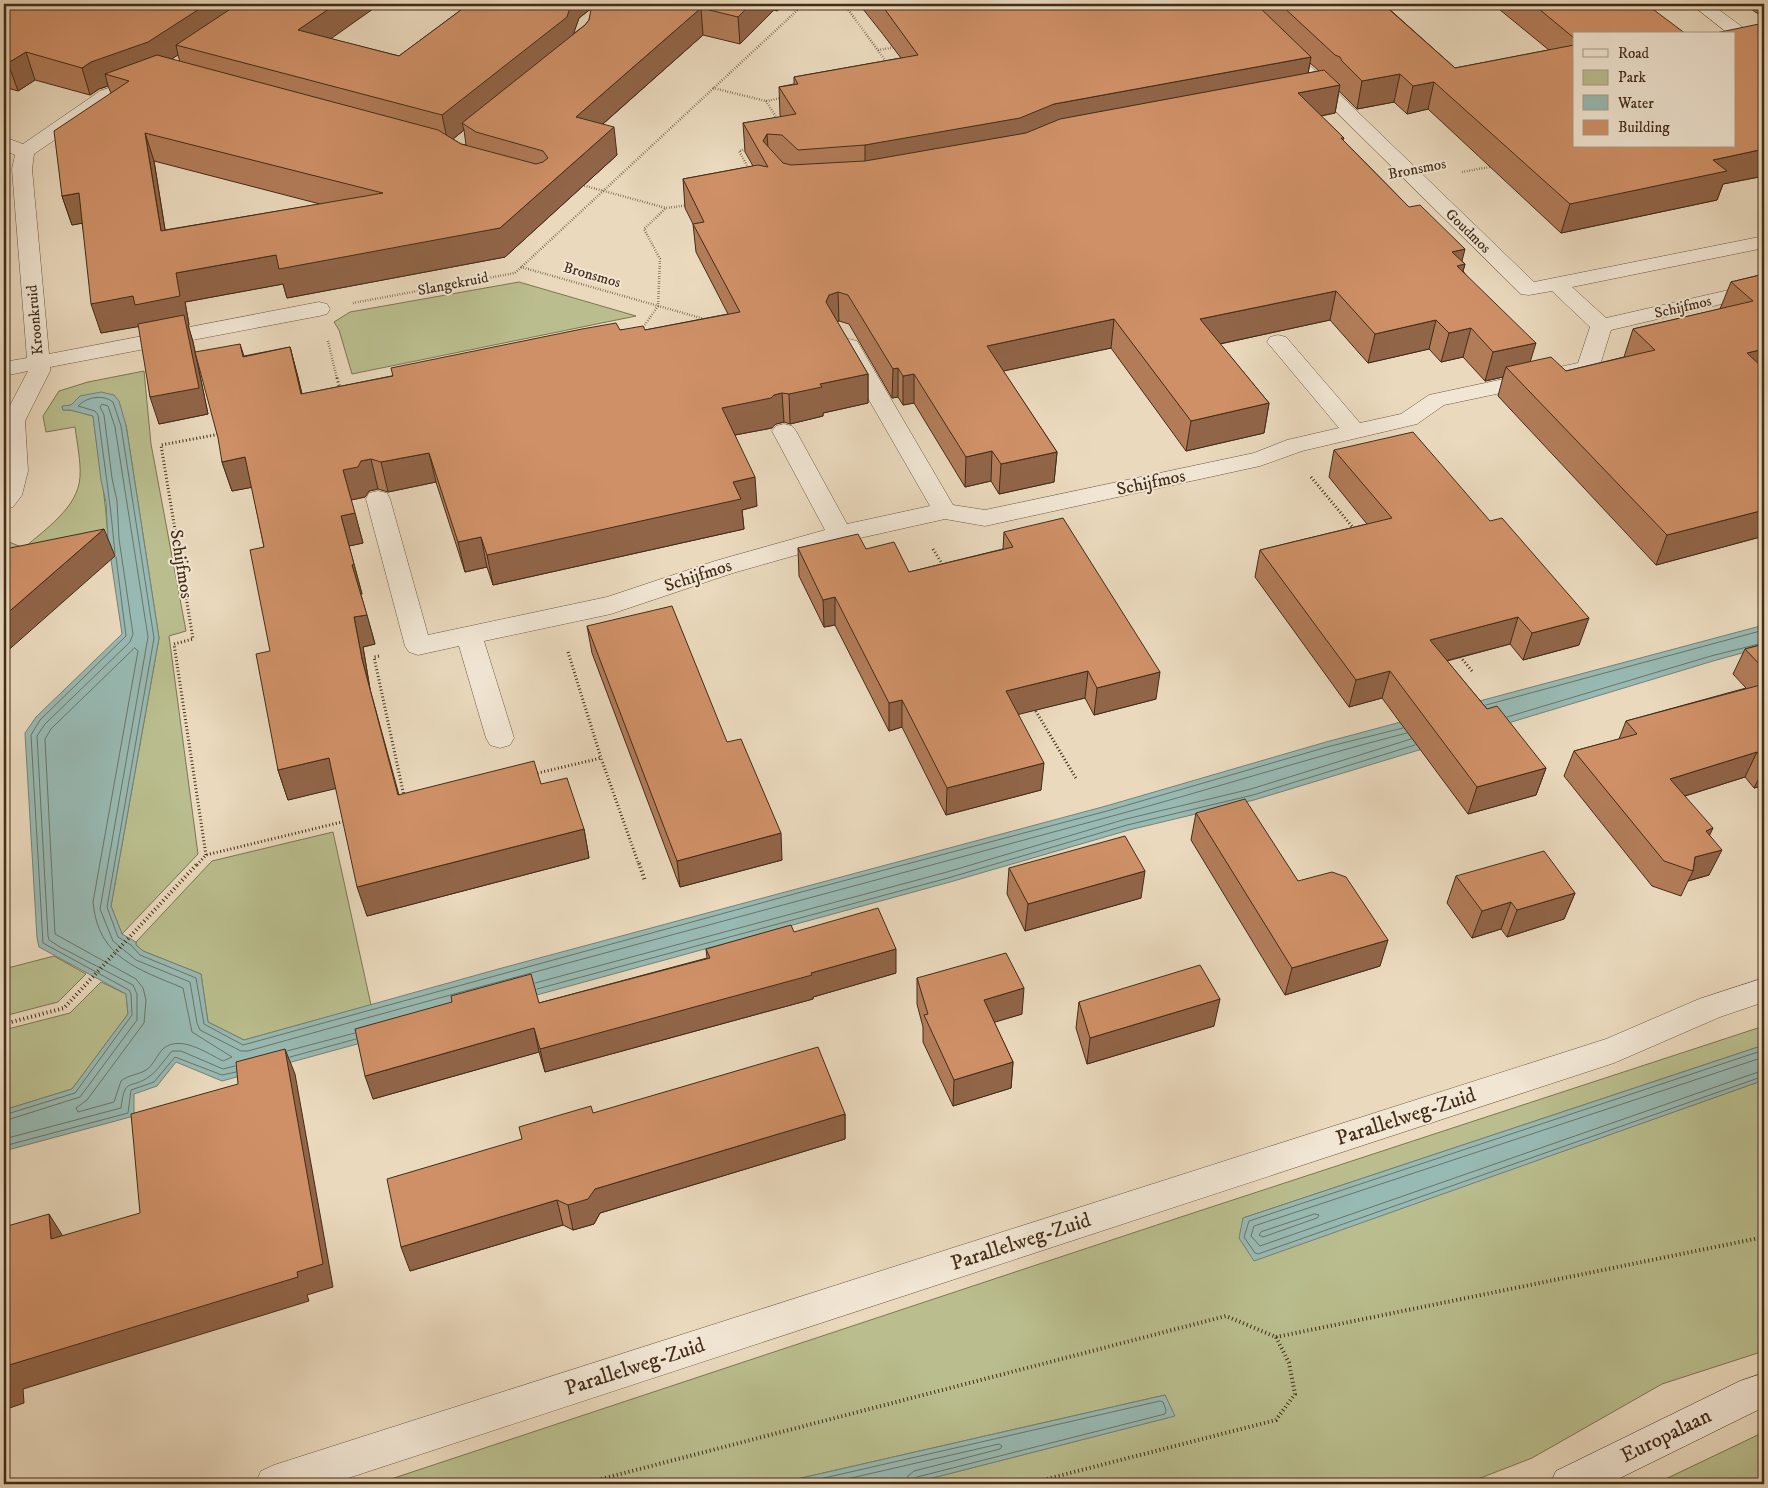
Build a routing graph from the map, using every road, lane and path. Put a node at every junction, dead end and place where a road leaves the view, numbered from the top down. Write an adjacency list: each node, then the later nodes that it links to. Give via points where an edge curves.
1 (804, 4): 10 (path, Slangekruid)
2 (844, 4): 6 (path)
3 (1236, 4): 19 (street, Goudmos, via 1316,91)
4 (1700, 4): 7 (street)
5 (897, 47): 6 (path)
6 (878, 50): 8 (path)
7 (1764, 51)
8 (892, 69)
9 (164, 75): 16 (street, via 107,95)
10 (713, 88): 12 (path); 21 (path, Slangekruid)
11 (784, 98): 12 (path)
12 (766, 101): 13 (path)
13 (781, 125)
14 (4, 143): 16 (street)
15 (756, 148): 18 (path, via 738,151)
16 (25, 152): 35 (street, Kroonkruid, via 22,169)
17 (1501, 165): 19 (path, Bronsmos)
18 (751, 173)
19 (1415, 181): 26 (street, Goudmos, via 1528,290)
20 (577, 184): 21 (path)
21 (603, 190): 23 (path); 25 (path, Slangekruid)
22 (696, 204): 23 (path)
23 (666, 208): 28 (path, via 644,229 660,259)
24 (1764, 242): 26 (street, Goudmos)
25 (521, 267): 28 (path, Bronsmos); 29 (path, Slangekruid, via 515,273)
26 (1556, 284): 31 (street)
27 (1764, 288): 31 (street, Schijfmos)
28 (658, 306): 30 (path, Bronsmos); 33 (path)
29 (318, 309): 35 (street); 37 (path)
30 (716, 322)
31 (1601, 326): 39 (street, Schijfmos, via 1588,368 1437,400 1409,418)
32 (840, 330): 43 (street)
33 (638, 334)
34 (1278, 342): 39 (street)
35 (39, 362): 36 (street); 42 (street, Kroonkruid, via 39,371 13,421 16,471 10,495)
36 (4, 369)
37 (341, 393)
38 (784, 431): 45 (street)
39 (1354, 431): 43 (street, Schijfmos, via 1295,445 1260,460 985,518)
40 (229, 432): 57 (path, Schijfmos, via 161,445 193,639 174,644)
41 (378, 499): 49 (street)
42 (4, 501)
43 (945, 512): 44 (street, Schijfmos)
44 (916, 518): 45 (street, Schijfmos); 46 (path)
45 (840, 534): 47 (street, Schijfmos, via 724,567 612,605)
46 (944, 568)
47 (557, 616): 48 (street, Schijfmos); 52 (path)
48 (469, 635): 49 (street, Schijfmos); 51 (street)
49 (418, 646): 55 (path, via 374,657)
50 (1033, 706): 54 (path)
51 (500, 738)
52 (602, 758): 53 (path); 58 (path)
53 (530, 776)
54 (1077, 780)
55 (404, 797)
56 (349, 820): 57 (path)
57 (206, 855): 60 (path, via 64,1008)
58 (645, 881)
59 (1764, 990): 64 (street, Parallelweg-Zuid, via 1710,1008 1614,1050)
60 (4, 1024)
61 (1764, 1237): 62 (path)
62 (1276, 1337): 65 (path, via 1226,1316); 66 (path, via 1289,1363 1295,1394 1276,1420)
63 (1764, 1390): 67 (street, Europalaan)
64 (274, 1484)
65 (582, 1484)
66 (1027, 1484)
67 (1569, 1484)

